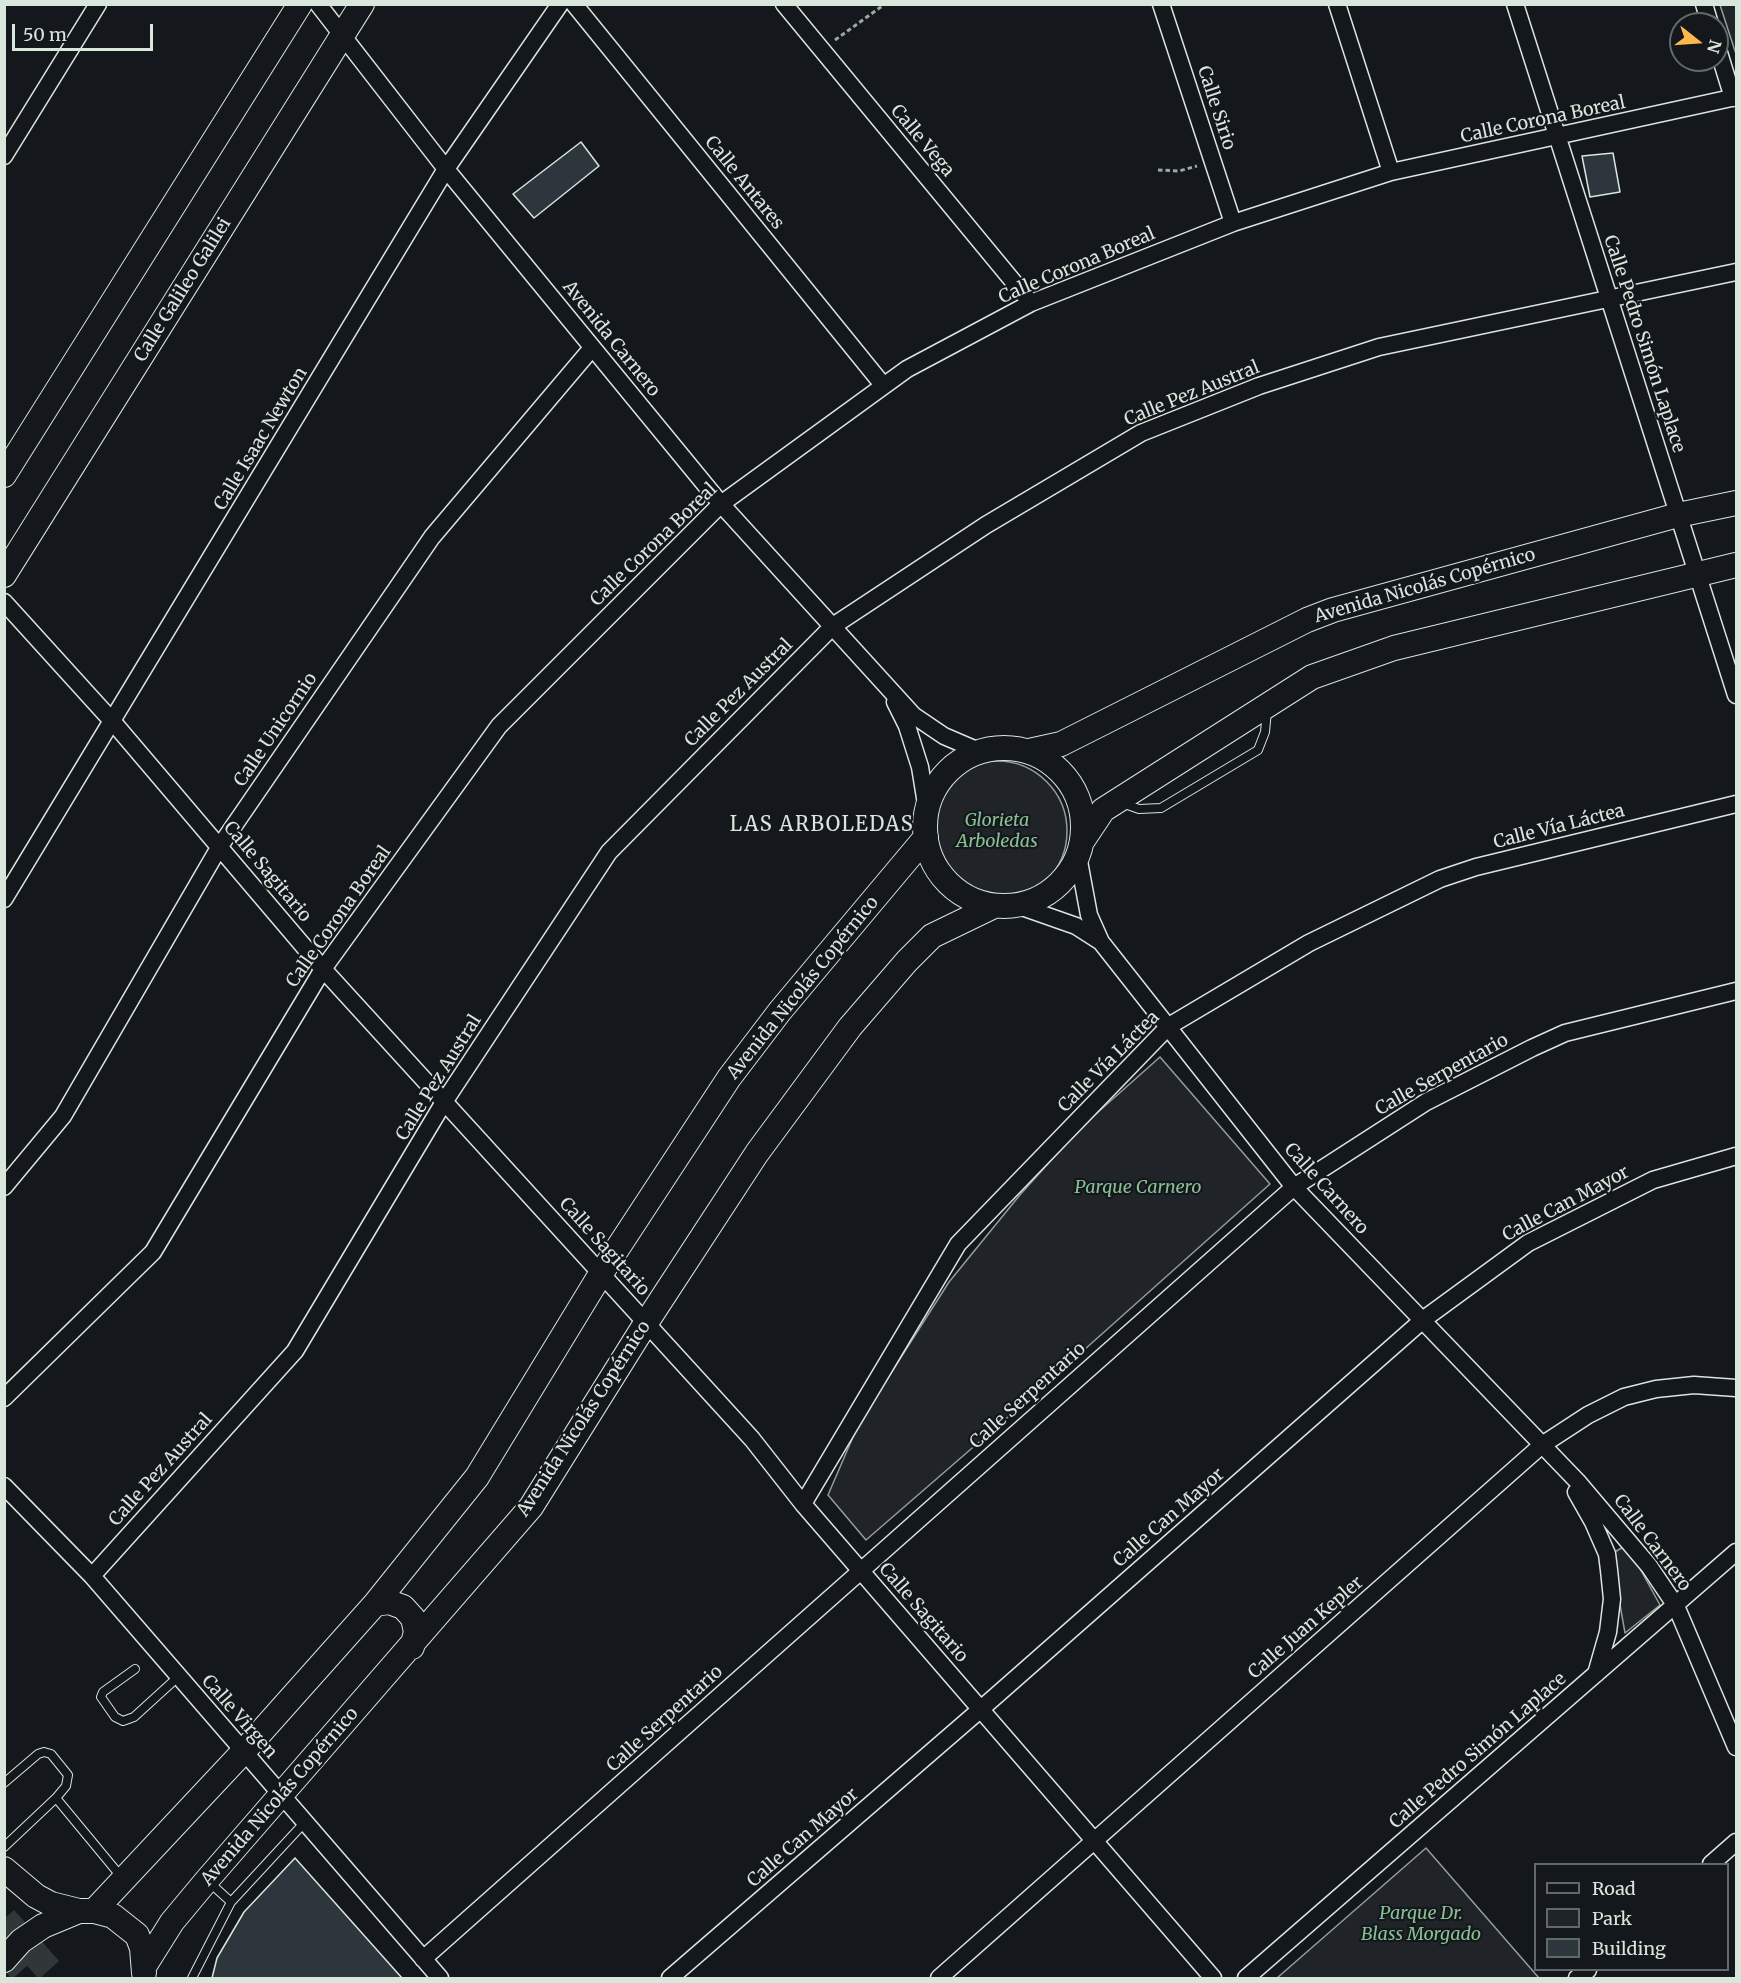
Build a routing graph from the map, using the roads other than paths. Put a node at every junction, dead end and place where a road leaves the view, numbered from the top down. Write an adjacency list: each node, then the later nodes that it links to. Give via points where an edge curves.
1 (98, 4): 15 (street)
2 (300, 4): 24 (main road)
3 (318, 4): 11 (street, Avenida Carnero)
4 (362, 4): 11 (main road, Calle Galileo Galilei)
5 (560, 4): 16 (street, Calle Isaac Newton)
6 (574, 4): 23 (street, Calle Antares)
7 (784, 4): 21 (street, Calle Vega)
8 (1161, 4): 18 (street, Calle Sirio)
9 (1336, 4): 17 (street)
10 (1515, 4): 14 (street, Calle Pedro Simón Laplace)
11 (344, 35): 16 (street, Avenida Carnero); 30 (main road, Calle Galileo Galilei)
12 (1726, 72): 13 (street)
13 (1735, 97): 14 (street, Calle Corona Boreal)
14 (1558, 137): 17 (street, Calle Corona Boreal); 20 (street, Calle Pedro Simón Laplace)
15 (4, 156)
16 (446, 169): 22 (street, Avenida Carnero); 35 (street, Calle Isaac Newton)
17 (1391, 172): 18 (street, Calle Corona Boreal)
18 (1233, 223): 21 (street, Calle Corona Boreal)
19 (1737, 272): 20 (street, Calle Pez Austral)
20 (1609, 300): 27 (street, Calle Pedro Simón Laplace); 32 (street, Calle Pez Austral, via 1379,347 1259,386 1141,433 986,525)
21 (1031, 303): 23 (street, Calle Corona Boreal)
22 (592, 348): 26 (street, Avenida Carnero); 41 (street, Calle Unicornio, via 432,537)
23 (883, 385): 26 (street, Calle Corona Boreal)
24 (4, 475)
25 (1737, 503): 27 (main road, Avenida Nicolás Copérnico)
26 (722, 504): 32 (street, Avenida Carnero); 47 (street, Calle Corona Boreal, via 499,726)
27 (1678, 515): 29 (street, Calle Pedro Simón Laplace); 36 (main road, Avenida Nicolás Copérnico, via 1333,610 1061,744)
28 (1737, 565): 29 (main road)
29 (1698, 573): 34 (street, Calle Pedro Simón Laplace); 42 (main road, via 1394,648 1312,677 1103,810)
30 (4, 575)
31 (4, 602): 35 (street, Calle Sagitario)
32 (833, 626): 33 (street, Avenida Carnero); 50 (street, Calle Pez Austral, via 609,852)
33 (888, 687): 37 (street, Avenida Carnero, via 913,714); 39 (street, Avenida Carnero, via 907,726 920,767)
34 (1737, 695)
35 (113, 722): 41 (street, Calle Sagitario); 43 (street, Calle Isaac Newton)
36 (1029, 751): 37 (main road, via 1004,747); 42 (main road, via 1054,765 1072,786 1083,812)
37 (979, 752): 39 (main road, via 955,765 937,785)
38 (1737, 804): 49 (street, Calle Vía Láctea, via 1440,879 1309,943)
39 (927, 810): 40 (main road)
40 (926, 837): 44 (main road, via 933,862 948,884 969,899); 54 (main road, Avenida Nicolás Copérnico, via 729,1078)
41 (220, 846): 47 (street, Calle Sagitario); 52 (street, Calle Unicornio, via 63,1116)
42 (1081, 848): 45 (main road, via 1061,883); 46 (street, Calle Carnero, via 1089,915)
43 (4, 899)
44 (994, 906): 45 (main road); 56 (main road, Avenida Nicolás Copérnico, via 932,936 850,1027 757,1153)
45 (1019, 906): 46 (street, Calle Carnero, via 1076,926)
46 (1101, 942): 49 (street, Calle Carnero)
47 (323, 969): 50 (street, Calle Sagitario); 58 (street, Calle Corona Boreal, via 153,1252)
48 (1737, 991): 53 (street, Calle Serpentario, via 1565,1034 1532,1048 1426,1102)
49 (1169, 1026): 53 (street, Calle Carnero); 61 (street, Calle Vía Láctea, via 958,1244)
50 (444, 1102): 54 (street, Calle Sagitario); 64 (street, Calle Pez Austral, via 295,1351)
51 (1737, 1156): 55 (street, Calle Can Mayor, via 1653,1180 1619,1195 1528,1243)
52 (4, 1187)
53 (1294, 1187): 55 (street, Calle Carnero); 63 (street, Calle Serpentario)
54 (602, 1272): 56 (street, Calle Sagitario); 65 (main road, Avenida Nicolás Copérnico, via 477,1477)
55 (1424, 1318): 59 (street, Calle Carnero); 71 (street, Calle Can Mayor)
56 (646, 1323): 61 (street, Calle Sagitario, via 752,1439); 67 (main road, Avenida Nicolás Copérnico, via 531,1507)
57 (1737, 1388): 59 (street, Calle Juan Kepler, via 1694,1385 1656,1389 1624,1398 1588,1415)
58 (4, 1398)
59 (1542, 1445): 66 (street, Calle Carnero, via 1625,1536); 69 (street, Calle Carnero, via 1585,1504 1607,1554 1612,1599); 78 (street, Calle Juan Kepler)
60 (4, 1486): 64 (street, Calle Virgen)
61 (803, 1504): 63 (street, Calle Sagitario)
62 (1737, 1552): 66 (street, Calle Pedro Simón Laplace)
63 (861, 1571): 71 (street, Calle Sagitario); 87 (street, Calle Serpentario)
64 (92, 1576): 70 (street, Calle Virgen)
65 (375, 1604): 67 (main road, via 389,1602 403,1607 413,1618 416,1632); 73 (main road, Avenida Nicolás Copérnico)
66 (1676, 1606): 69 (street, Calle Pedro Simón Laplace); 72 (street, Calle Carnero)
67 (412, 1647): 75 (main road, Avenida Nicolás Copérnico)
68 (135, 1669): 70 (lane, via 101,1697 115,1717 123,1721 134,1717)
69 (1596, 1674): 95 (street, Calle Pedro Simón Laplace)
70 (179, 1676): 73 (street, Calle Virgen)
71 (981, 1709): 78 (street, Calle Sagitario); 92 (street, Calle Can Mayor)
72 (1737, 1747)
73 (244, 1751): 75 (street, Calle Virgen); 84 (main road, Avenida Nicolás Copérnico)
74 (4, 1784): 76 (lane, via 38,1754 48,1752 68,1775 66,1786)
75 (280, 1794): 77 (street, Calle Virgen); 83 (main road, Avenida Nicolás Copérnico)
76 (56, 1798): 80 (lane); 84 (lane)
77 (304, 1822): 85 (lane); 87 (street, Calle Virgen)
78 (1095, 1840): 93 (street, Calle Juan Kepler); 94 (street, Calle Sagitario)
79 (1737, 1842): 81 (street)
80 (4, 1847)
81 (1712, 1863)
82 (4, 1869): 86 (main road, via 51,1904)
83 (207, 1880): 85 (lane); 89 (main road, Avenida Nicolás Copérnico, via 172,1922)
84 (125, 1881): 86 (main road, Avenida Nicolás Copérnico)
85 (231, 1902): 90 (lane)
86 (87, 1911): 88 (main road, via 43,1926 21,1941); 89 (main road, via 113,1916 137,1935)
87 (423, 1959): 91 (street, Calle Virgen)
88 (4, 1960)
89 (144, 1972)
90 (192, 1978)
91 (440, 1978)
92 (670, 1978)
93 (939, 1978)
94 (1213, 1978)
95 (1246, 1978)

